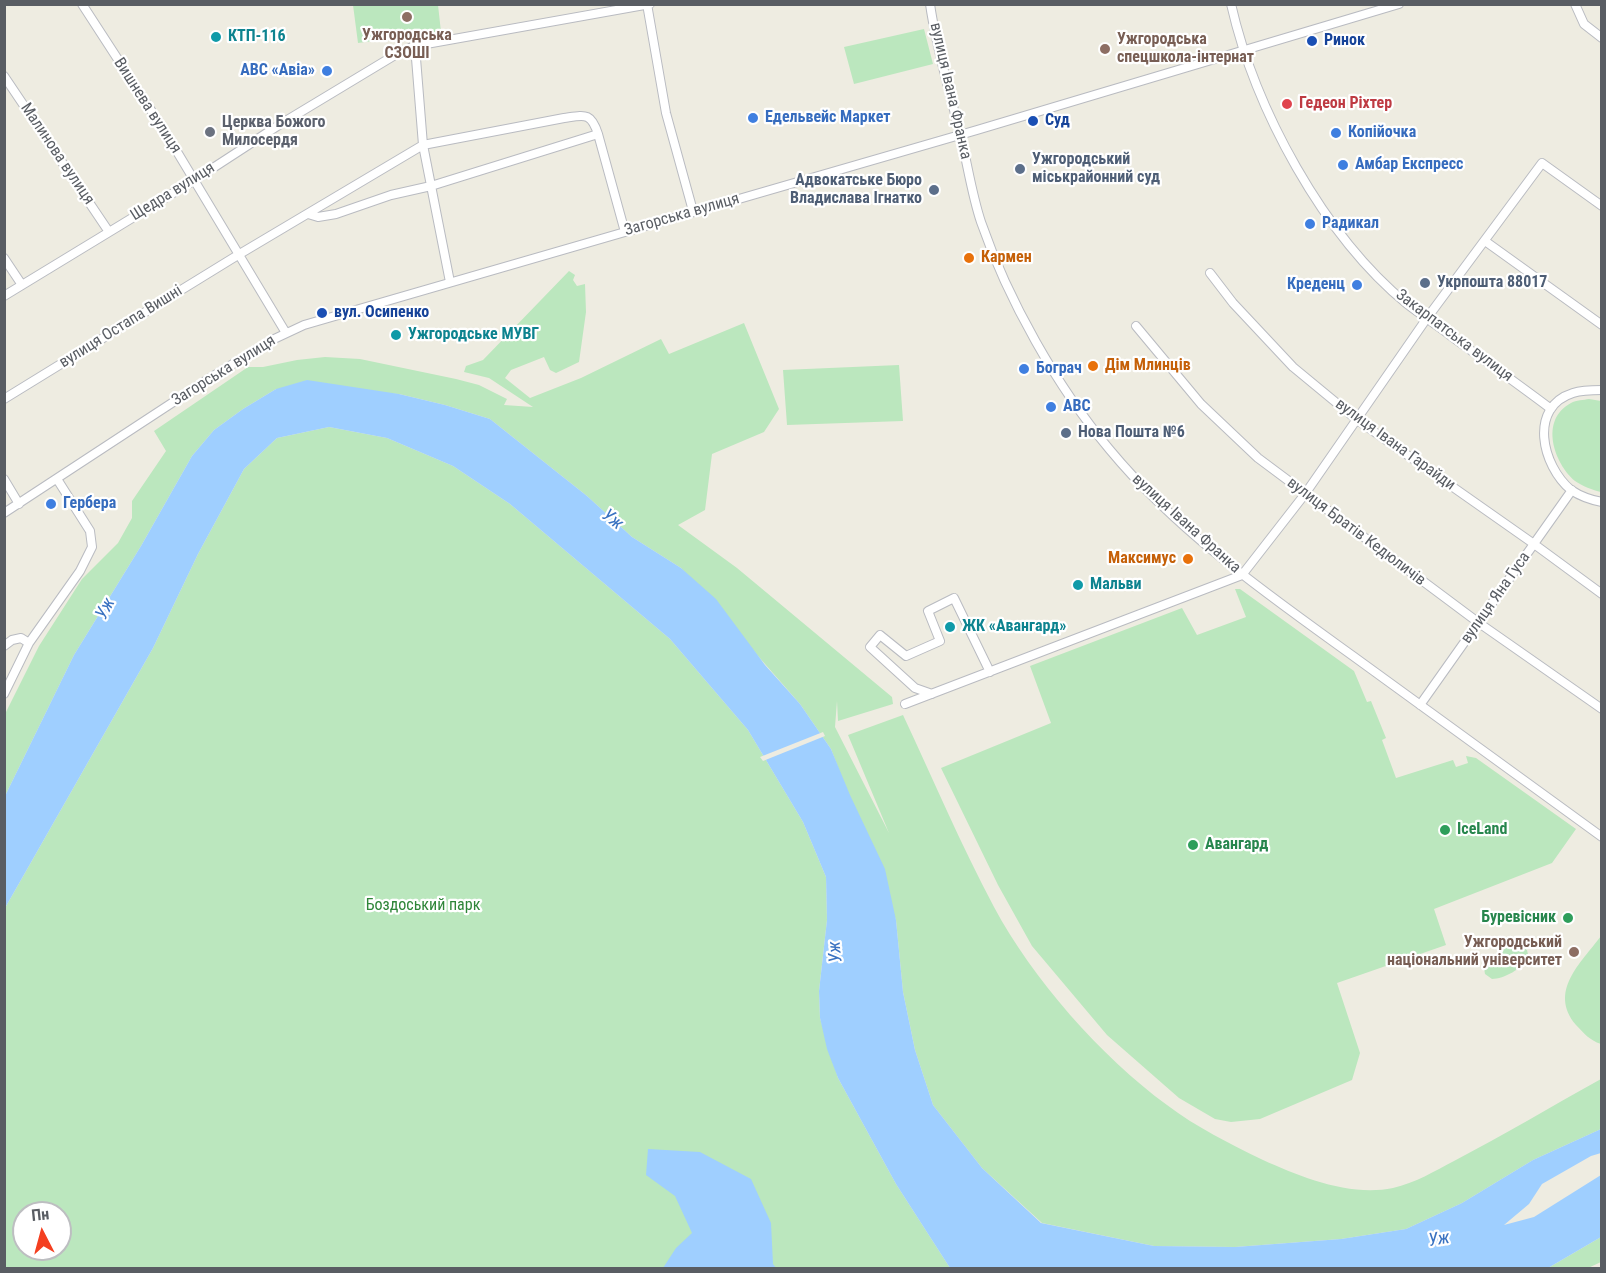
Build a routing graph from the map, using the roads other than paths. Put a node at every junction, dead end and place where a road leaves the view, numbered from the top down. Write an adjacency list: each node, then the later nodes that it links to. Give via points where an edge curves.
1 (82, 4): 14 (street, Вишнева вулиця)
2 (930, 4): 12 (street, вулиця Івана Франка)
3 (1231, 4): 9 (street, Закарпатська вулиця)
4 (1399, 4): 9 (street, Загорська вулиця)
5 (1575, 4): 7 (street, via 1584,24)
6 (648, 5): 8 (street, Щедра вулиця); 17 (street, via 666,113)
7 (1602, 38)
8 (415, 46): 13 (street); 14 (street, Щедра вулиця, via 279,124)
9 (1243, 50): 12 (street, Загорська вулиця); 28 (street, Закарпатська вулиця, via 1294,162 1323,209 1376,274)
10 (4, 76): 19 (street, Малинова вулиця)
11 (598, 134): 13 (street, via 594,122 583,115); 15 (street); 20 (street)
12 (961, 135): 17 (street, Загорська вулиця); 44 (street, вулиця Івана Франка, via 989,243 1064,387 1092,428 1139,483)
13 (423, 145): 15 (street); 18 (street, вулиця Остапа Вишні)
14 (193, 181): 19 (street, Щедра вулиця); 22 (street, Вишнева вулиця)
15 (431, 186): 18 (street, via 336,214); 25 (street)
16 (1602, 206): 21 (street, via 1542,163)
17 (693, 211): 20 (street, Загорська вулиця)
18 (308, 214): 22 (street, вулиця Остапа Вишні)
19 (109, 232): 26 (street, Щедра вулиця)
20 (624, 232): 25 (street, Загорська вулиця)
21 (1485, 241): 28 (street); 29 (street)
22 (238, 255): 31 (street, Вишнева вулиця); 33 (street, вулиця Остапа Вишні)
23 (4, 258): 26 (street)
24 (1210, 273): 35 (street, вулиця Івана Гарайди, via 1293,368)
25 (450, 282): 31 (street, Загорська вулиця)
26 (22, 285): 27 (street, Щедра вулиця)
27 (4, 296)
28 (1427, 318): 34 (street, Закарпатська вулиця); 35 (street)
29 (1602, 325)
30 (1136, 326): 39 (street, вулиця Братів Кедюличів, via 1201,404 1258,458)
31 (286, 333): 37 (street, Загорська вулиця)
32 (1602, 390): 34 (street, via 1572,393)
33 (4, 399)
34 (1551, 409): 38 (street, via 1544,447 1553,467)
35 (1356, 419): 39 (street); 43 (street, вулиця Івана Гарайди)
36 (4, 479): 41 (street)
37 (57, 479): 41 (street, Загорська вулиця); 47 (street, via 90,531 92,547 80,571)
38 (1572, 490): 40 (street); 43 (street, вулиця Яна Гуса)
39 (1305, 494): 44 (street); 46 (street, вулиця Братів Кедюличів)
40 (1602, 502)
41 (19, 504): 42 (street, Загорська вулиця)
42 (4, 513)
43 (1534, 544): 45 (street, вулиця Івана Гарайди); 46 (street, вулиця Яна Гуса)
44 (1242, 575): 49 (street); 53 (street, вулиця Івана Франка)
45 (1602, 594)
46 (1479, 623): 53 (street, вулиця Яна Гуса); 54 (street, вулиця Братів Кедюличів)
47 (29, 643): 48 (street, via 21,638); 50 (street)
48 (4, 646)
49 (990, 672): 51 (street); 51 (street, via 954,598 928,611 940,641 906,656 880,635 870,647 915,688)
50 (4, 694)
51 (932, 694): 52 (street)
52 (905, 704)
53 (1420, 705): 55 (street, вулиця Івана Франка)
54 (1602, 709)
55 (1602, 837)

